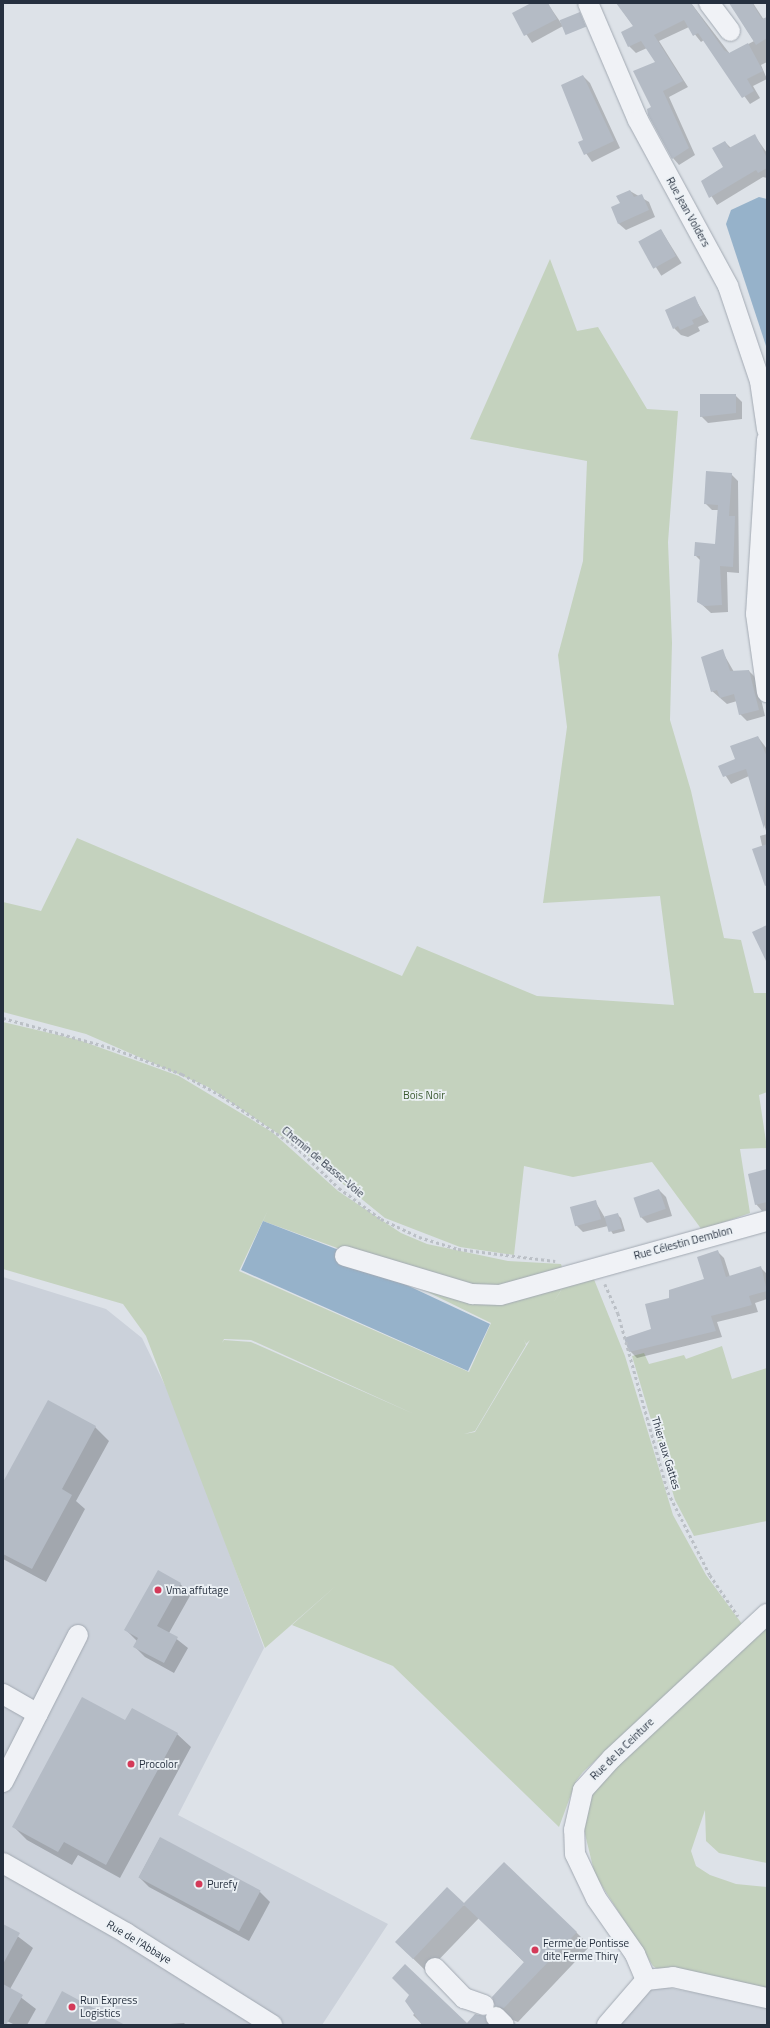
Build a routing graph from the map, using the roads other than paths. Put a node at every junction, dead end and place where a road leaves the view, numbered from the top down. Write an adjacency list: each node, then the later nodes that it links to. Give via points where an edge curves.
1 (588, 3): 4 (street, Rue Jean Volders, via 638,120 728,286)
2 (709, 3): 3 (street)
3 (730, 31)
4 (759, 350): 5 (street, Rue Jean Volders)
5 (767, 429)
6 (767, 440): 7 (street, via 756,614)
7 (767, 692)
8 (767, 1221): 9 (street, Rue Célestin Demblon, via 598,1265 523,1291 472,1294)
9 (345, 1256)
10 (767, 1614): 17 (street, Rue de la Ceinture, via 591,1778 577,1809 575,1854 596,1898 635,1954)
11 (78, 1635): 13 (street)
12 (3, 1694): 13 (street)
13 (38, 1714): 14 (street)
14 (3, 1782)
15 (3, 1863): 20 (street, Rue de l'Abbaye, via 126,1932)
16 (435, 1968): 19 (street, via 464,1998)
17 (646, 1980): 18 (street, via 672,1977); 21 (street)
18 (767, 1998)
19 (495, 2016)
20 (272, 2025)
21 (607, 2025)

